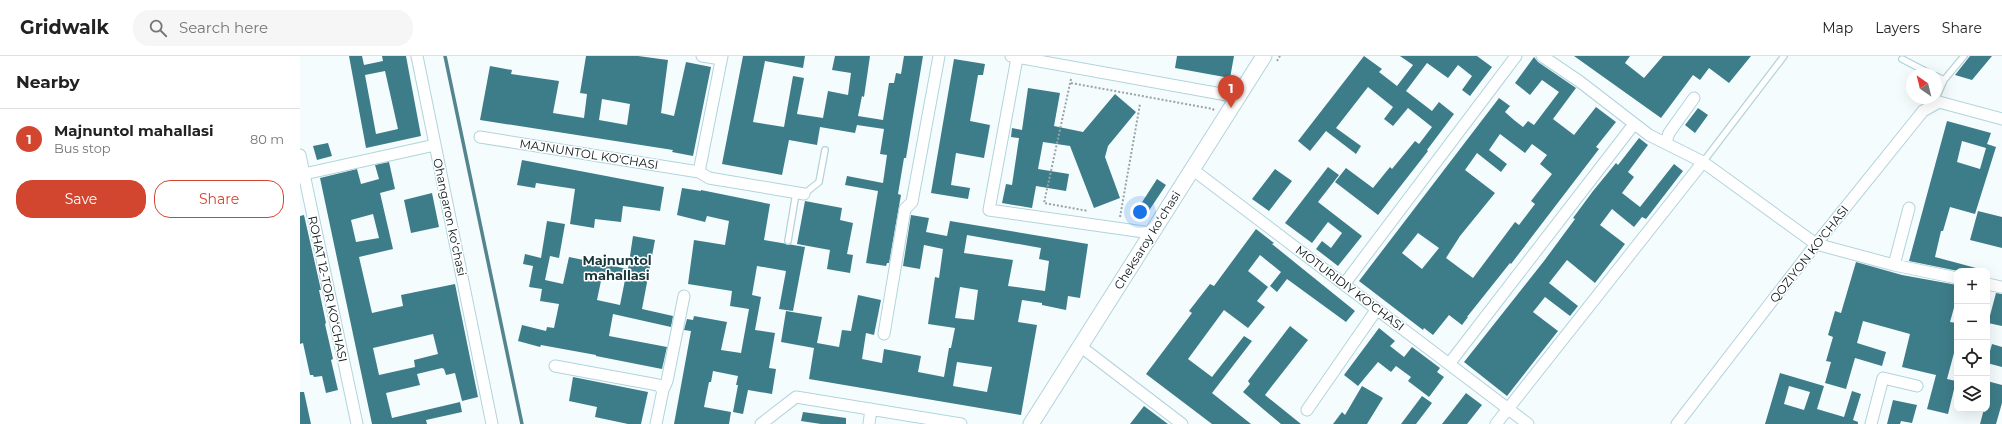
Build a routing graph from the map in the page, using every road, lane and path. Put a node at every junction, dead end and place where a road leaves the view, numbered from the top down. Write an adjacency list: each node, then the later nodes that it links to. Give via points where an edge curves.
1 (417, 56): 27 (street)
2 (702, 56): 10 (street)
3 (939, 56): 50 (street, via 912,202 905,209)
4 (1264, 56): 17 (street, Cheksaroy koʻchasi)
5 (1516, 56): 45 (street)
6 (1542, 56): 24 (street)
7 (1784, 56): 30 (lane)
8 (1964, 56): 14 (lane)
9 (1014, 57): 12 (street); 40 (street, via 989,210)
10 (722, 58): 32 (street)
11 (1902, 59): 13 (lane)
12 (1073, 68): 15 (path); 17 (street)
13 (1919, 68)
14 (1944, 80): 16 (lane)
15 (1071, 83): 22 (path, via 1213,109); 36 (path, via 1044,203)
16 (1942, 85)
17 (1238, 98): 31 (street, Cheksaroy koʻchasi)
18 (1694, 98): 26 (street, via 1668,133)
19 (1942, 103): 23 (street)
20 (1140, 104): 38 (path)
21 (1933, 104): 42 (street, QOZIYON KO'CHASI, via 1923,111)
22 (1215, 116)
23 (2002, 119)
24 (1634, 124): 26 (street); 52 (street)
25 (480, 137): 32 (street, MAJNUNTOL KO'CHASI)
26 (1666, 142): 30 (street)
27 (435, 145): 33 (street, Ohangaron koʻchasi); 61 (street, Ohangaron koʻchasi)
28 (825, 150): 34 (lane, via 819,182)
29 (300, 154): 33 (street, ROHAT 12-TOR KO‘CHASI)
30 (1703, 162): 42 (street); 58 (street)
31 (1192, 168): 40 (street, Cheksaroy koʻchasi); 45 (street, MOTURIDIY KO'CHASI)
32 (699, 172): 34 (street, MAJNUNTOL KO'CHASI, via 709,178)
33 (302, 174): 60 (street, ROHAT 12-TOR KO‘CHASI)
34 (800, 194): 41 (lane)
35 (1909, 208): 43 (street)
36 (1090, 212)
37 (1113, 216): 38 (path)
38 (1120, 217): 39 (path)
39 (1126, 218)
40 (1151, 233): 51 (street, Cheksaroy koʻchasi)
41 (788, 241)
42 (1816, 244): 43 (street); 59 (street, QOZIYON KO'CHASI)
43 (1894, 265): 44 (street)
44 (1954, 277)
45 (1345, 284): 49 (street, MOTURIDIY KO'CHASI)
46 (1990, 285): 47 (street)
47 (2001, 287)
48 (684, 296): 55 (street)
49 (1377, 309): 52 (street, MOTURIDIY KO'CHASI); 57 (street)
50 (884, 334)
51 (1080, 346): 66 (street, Cheksaroy koʻchasi); 67 (street)
52 (1449, 364): 58 (street, MOTURIDIY KO'CHASI)
53 (555, 366): 55 (street, via 658,385)
54 (1917, 386): 71 (street, via 1883,378)
55 (663, 390): 62 (street)
56 (871, 409): 63 (street, via 796,397); 64 (street); 65 (street)
57 (1307, 410)
58 (1507, 410): 68 (street); 69 (street, MOTURIDIY KO'CHASI)
59 (1680, 421): 70 (street, QOZIYON KO'CHASI)
60 (357, 424)
61 (492, 424)
62 (656, 424)
63 (761, 424)
64 (869, 424)
65 (962, 424)
66 (1032, 424)
67 (1182, 424)
68 (1496, 424)
69 (1528, 424)
70 (1692, 424)
71 (1871, 424)

